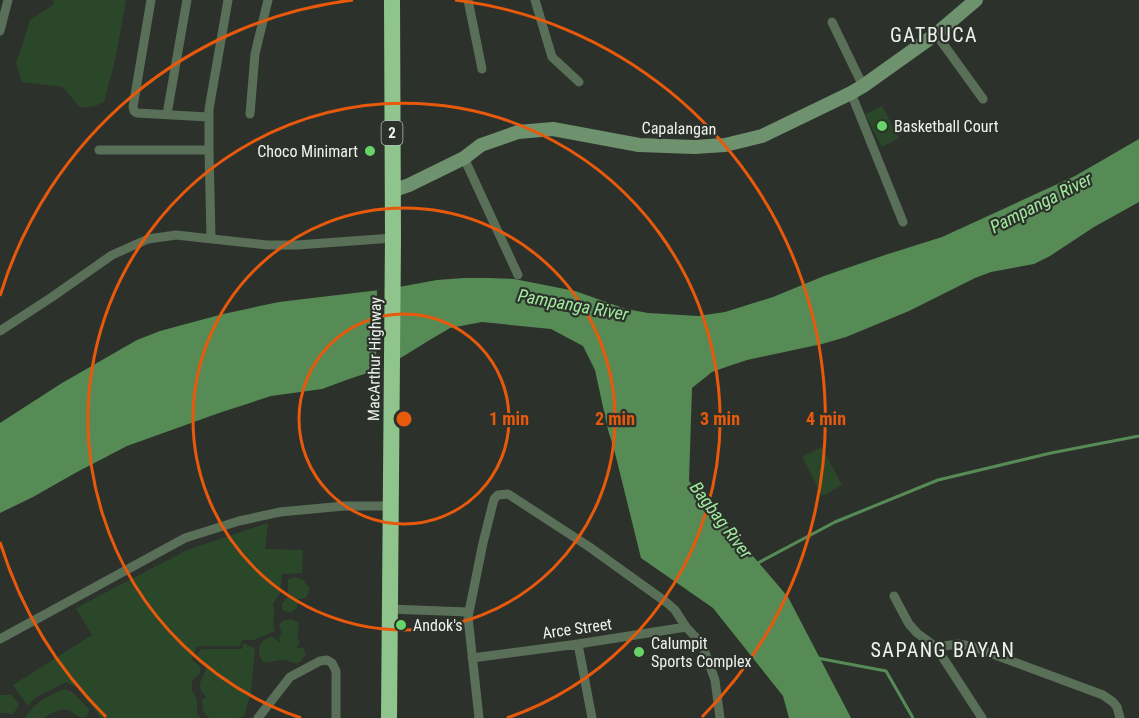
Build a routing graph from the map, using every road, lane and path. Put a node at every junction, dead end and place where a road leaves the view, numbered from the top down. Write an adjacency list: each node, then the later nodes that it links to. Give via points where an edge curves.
1 (8, 0): 11 (street)
2 (151, 0): 17 (street, via 133,107 137,113)
3 (187, 0): 17 (street)
4 (228, 0): 19 (street)
5 (268, 0): 18 (street, via 255,54)
6 (392, 0): 23 (highway, MacArthur Highway / 2)
7 (468, 0): 13 (street)
8 (535, 0): 14 (street, via 552,57)
9 (976, 0): 12 (street, Capalangan)
10 (832, 22): 15 (street)
11 (0, 31)
12 (936, 34): 15 (street, Capalangan); 16 (street)
13 (482, 69)
14 (579, 82)
15 (857, 90): 22 (street, Capalangan, via 762,136 725,145 639,145 553,129 518,132 481,145); 24 (street)
16 (983, 99)
17 (167, 114): 19 (street)
18 (250, 114)
19 (208, 117): 21 (street)
20 (99, 150): 21 (street)
21 (208, 150): 25 (street)
22 (464, 158): 23 (street, Capalangan); 27 (street)
23 (392, 190): 26 (highway, MacArthur Highway / 2)
24 (903, 222)
25 (211, 238): 26 (street, via 277,245); 28 (street, via 148,239 112,255)
26 (393, 238): 29 (highway, MacArthur Highway / 2)
27 (518, 275)
28 (0, 331)
29 (390, 501): 31 (highway, MacArthur Highway / 2); 34 (street, via 280,512 185,538)
30 (894, 596): 36 (street, via 909,624)
31 (389, 609): 32 (street); 40 (highway, MacArthur Highway / 2)
32 (468, 612): 33 (street, via 494,500 498,495 508,494 666,602); 37 (street)
33 (686, 627): 35 (street, Arce Street); 43 (street, via 702,644 716,680)
34 (0, 639)
35 (578, 644): 37 (street, Arce Street); 42 (street)
36 (936, 646): 44 (street); 45 (street, via 971,646 1092,690 1113,702)
37 (472, 658): 41 (street)
38 (258, 718): 39 (street, via 290,677 327,660 336,671)
39 (336, 718)
40 (388, 718)
41 (479, 718)
42 (592, 718)
43 (720, 718)
44 (982, 718)
45 (1120, 718)

